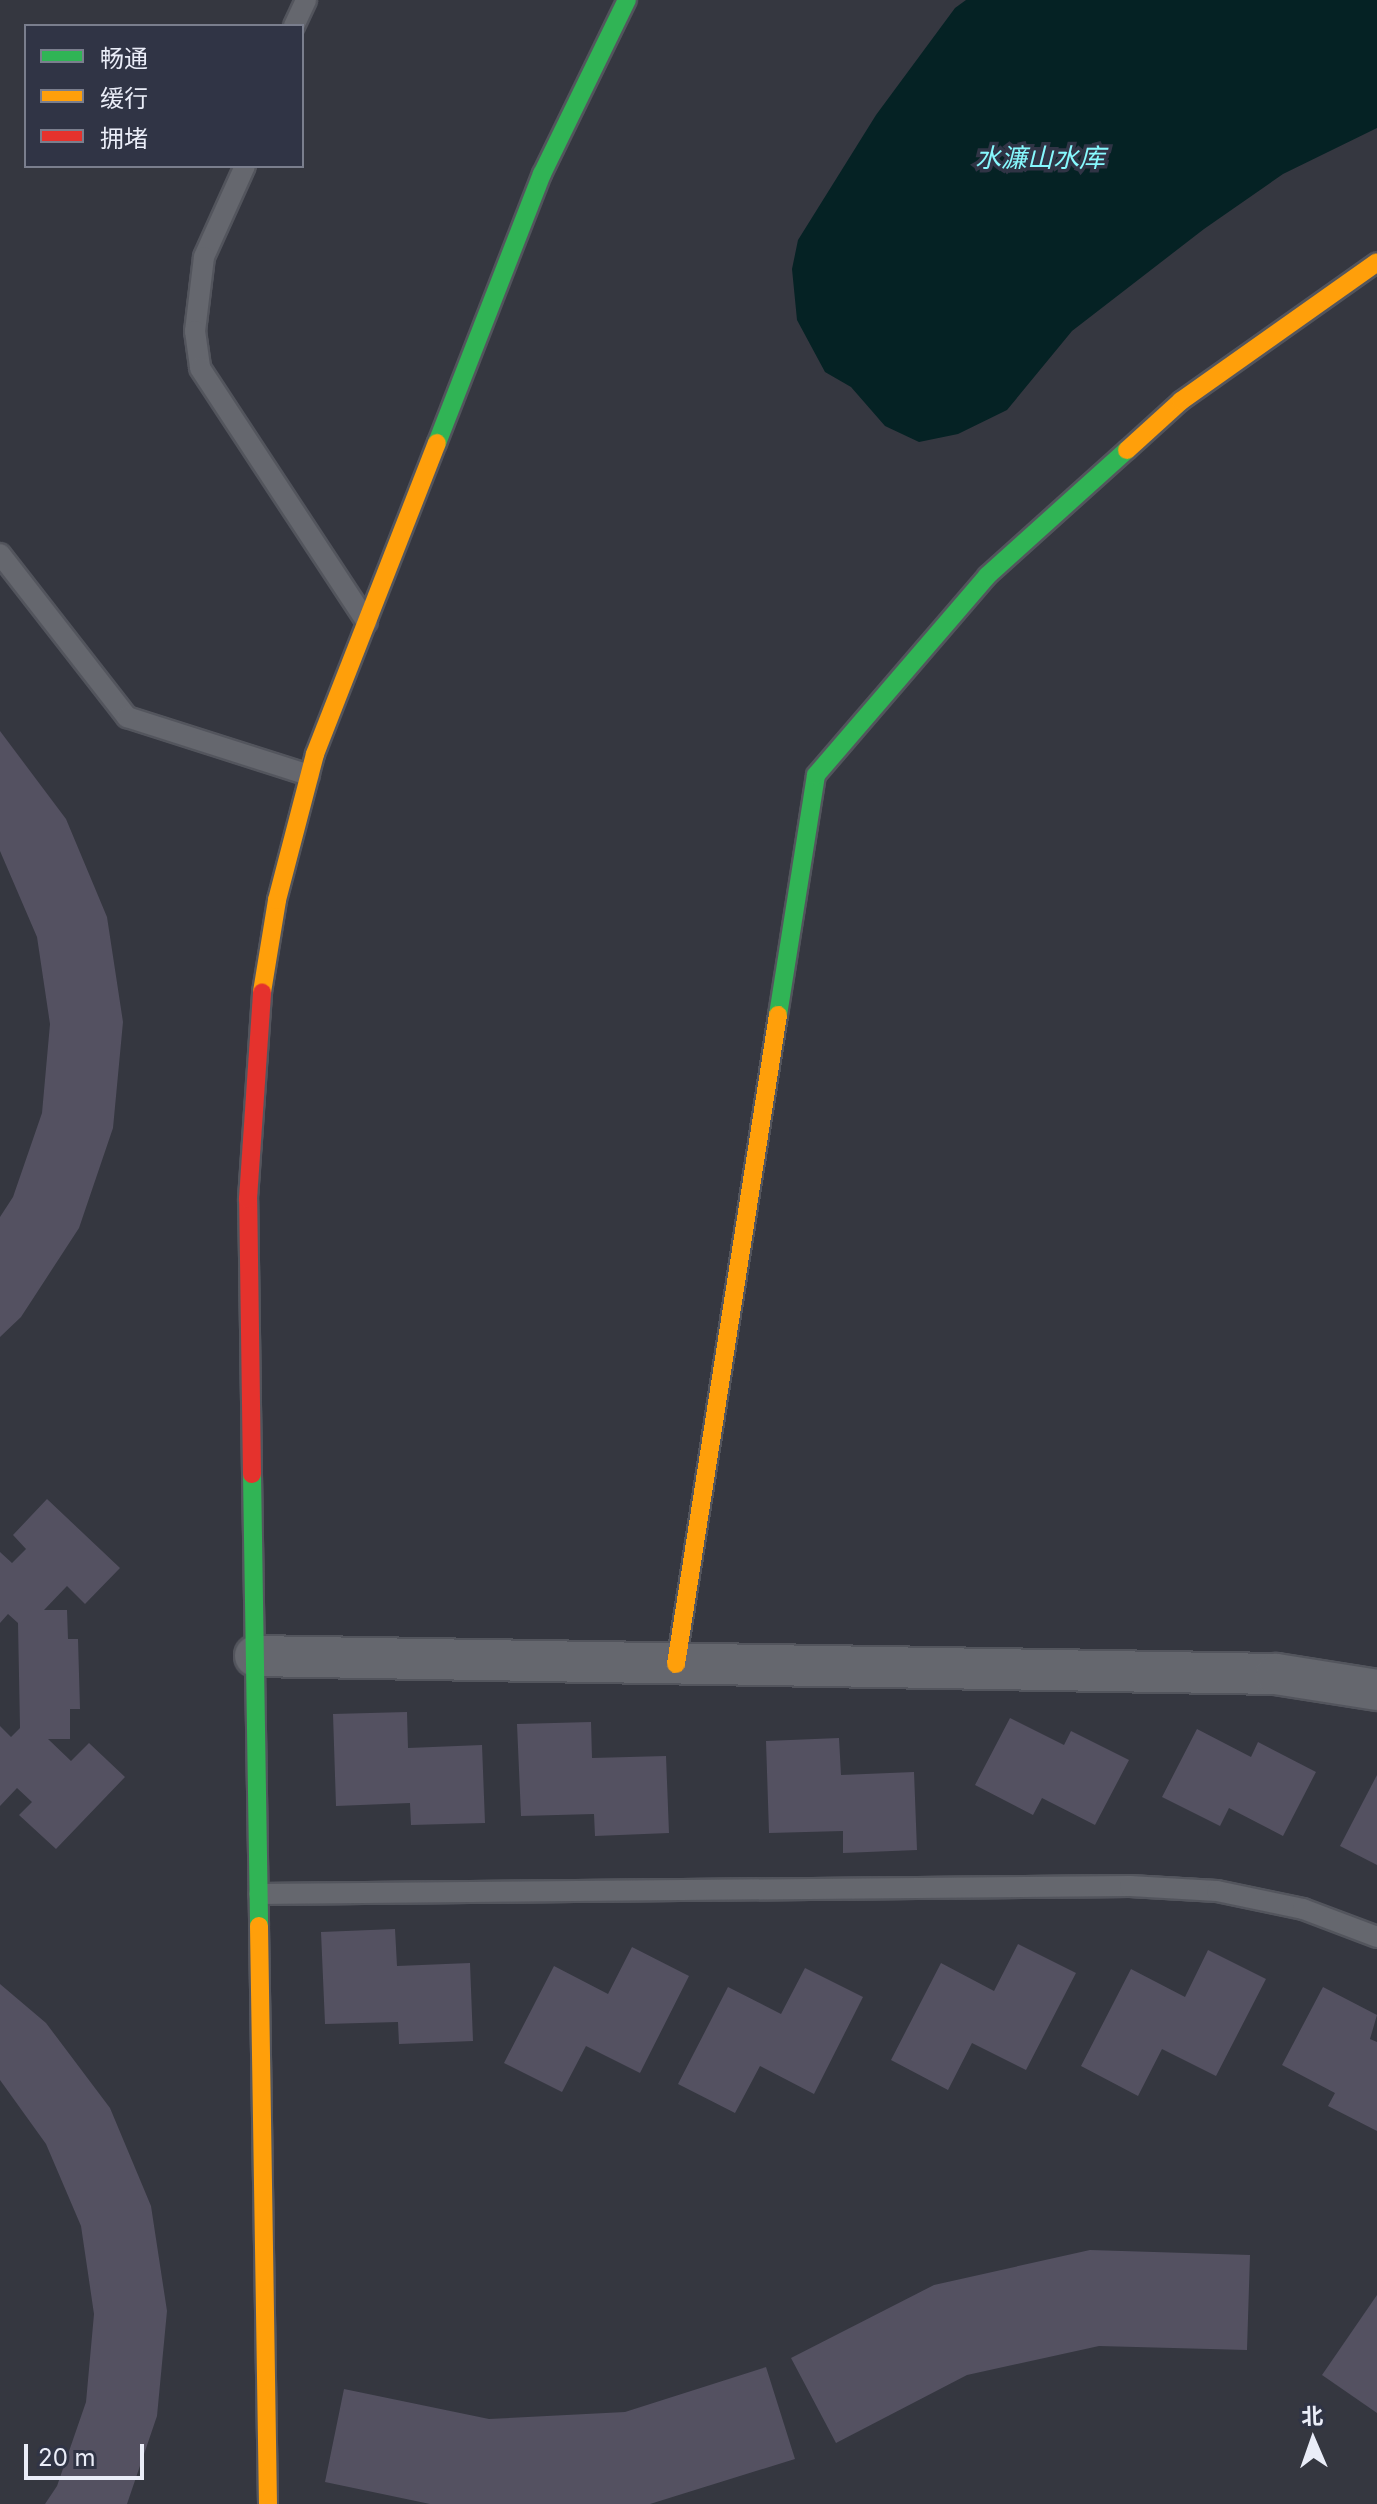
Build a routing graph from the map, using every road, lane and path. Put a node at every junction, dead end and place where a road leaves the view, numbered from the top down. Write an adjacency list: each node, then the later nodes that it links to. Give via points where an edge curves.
1 (306, 0): 3 (lane)
2 (627, 0): 7 (street, via 542,174)
3 (295, 24)
4 (244, 168): 7 (lane, via 204,257 195,331 200,368)
5 (1377, 262): 10 (street, via 1181,401 987,576 816,775)
6 (0, 554): 8 (lane, via 127,717)
7 (367, 622): 8 (street)
8 (309, 775): 9 (street, via 264,974 250,1124)
9 (255, 1656): 10 (street); 12 (street)
10 (676, 1664): 11 (street, via 1276,1674)
11 (1377, 1690)
12 (259, 1894): 13 (lane, via 1130,1886 1217,1891 1303,1909); 14 (street)
13 (1377, 1937)
14 (268, 2504)

